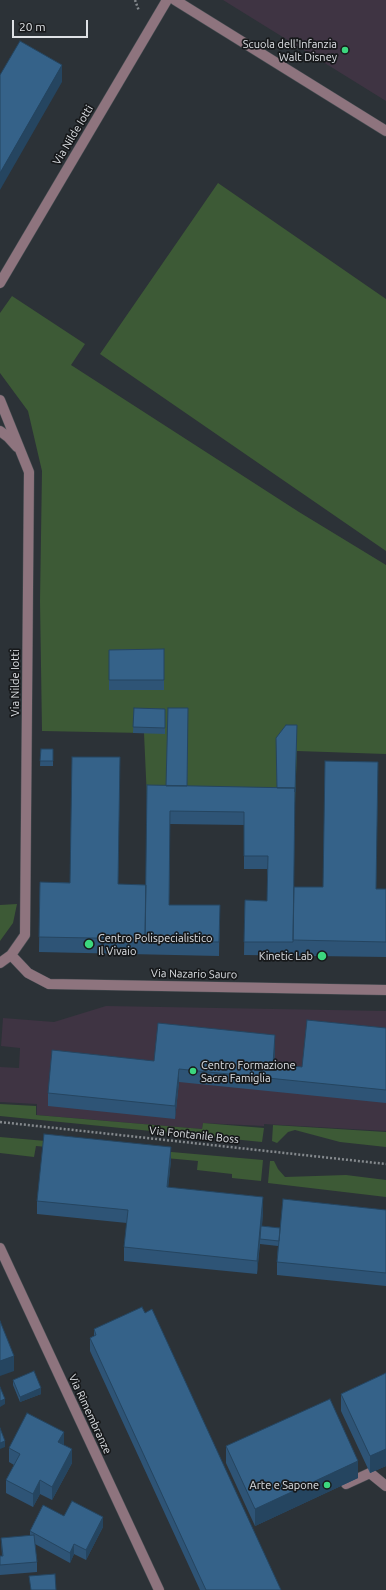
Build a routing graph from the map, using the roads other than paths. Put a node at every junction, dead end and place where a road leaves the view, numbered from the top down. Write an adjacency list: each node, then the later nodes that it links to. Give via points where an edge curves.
1 (167, 0): 4 (street, Via Nilde Iotti)
2 (175, 0): 3 (street)
3 (386, 131)
4 (0, 283)
5 (0, 400): 7 (street, Via Nilde Iotti)
6 (0, 431): 7 (street)
7 (23, 455): 8 (street, Via Nilde Iotti, via 29,472 25,935)
8 (11, 955): 9 (street, Via Nilde Iotti); 10 (street, Via Nazario Sauro, via 28,973 49,984)
9 (0, 963)
10 (386, 990)
11 (0, 1248): 14 (street, Via Rimembranze)
12 (386, 1486): 13 (street, via 370,1473)
13 (338, 1488)
14 (159, 1590)

